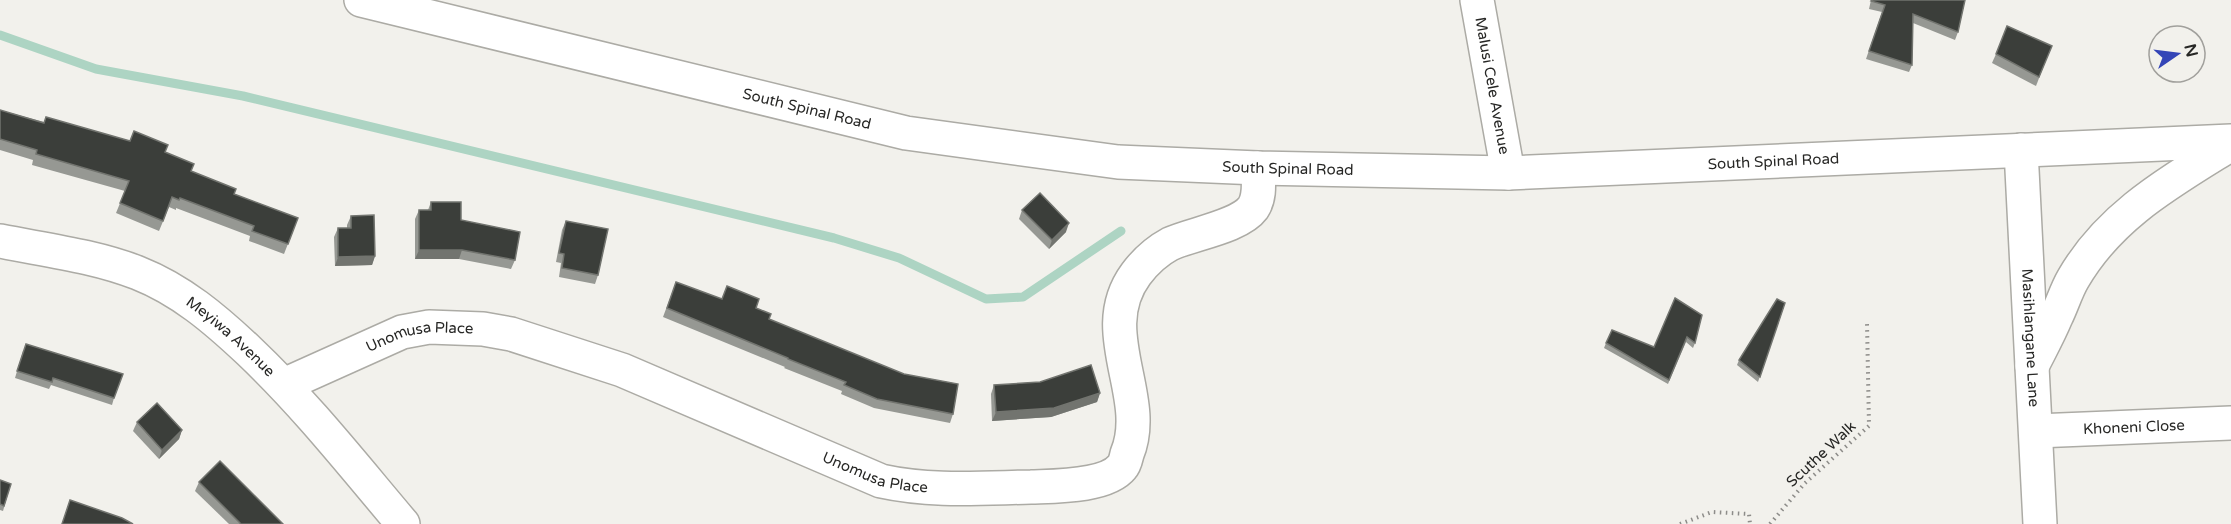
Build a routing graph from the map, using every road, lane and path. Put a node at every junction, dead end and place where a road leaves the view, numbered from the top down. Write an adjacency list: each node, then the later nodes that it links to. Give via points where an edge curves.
1 (361, 0): 5 (street, South Spinal Road, via 906,134 1118,162)
2 (1477, 0): 6 (street, Malusi Cele Avenue)
3 (2231, 143): 4 (street, South Spinal Road); 9 (street, via 2153,193 2113,227 2072,281)
4 (2021, 150): 6 (street, South Spinal Road); 9 (street, Masihlangane Lane)
5 (1258, 168): 6 (street, South Spinal Road); 10 (street, Unomusa Place, via 1259,194 1252,209 1237,220 1155,253 1125,290 1120,339 1133,428 1130,448 1122,467 1092,482 934,489 882,481 622,370 511,334 483,329 429,327 402,332)
6 (1508, 173)
7 (0, 241): 10 (street, Meyiwa Avenue, via 116,266 166,285 198,306)
8 (1867, 322): 16 (path, Scuthe Walk, via 1869,426 1805,483)
9 (2031, 368): 12 (street, Masihlangane Lane)
10 (284, 384): 13 (street, Meyiwa Avenue)
11 (2231, 423): 12 (street, Khoneni Close)
12 (2036, 431): 17 (street, Masihlangane Lane)
13 (403, 524)
14 (1680, 524): 15 (path, via 1712,512 1749,514)
15 (1750, 524)
16 (1770, 524)
17 (2040, 524)

